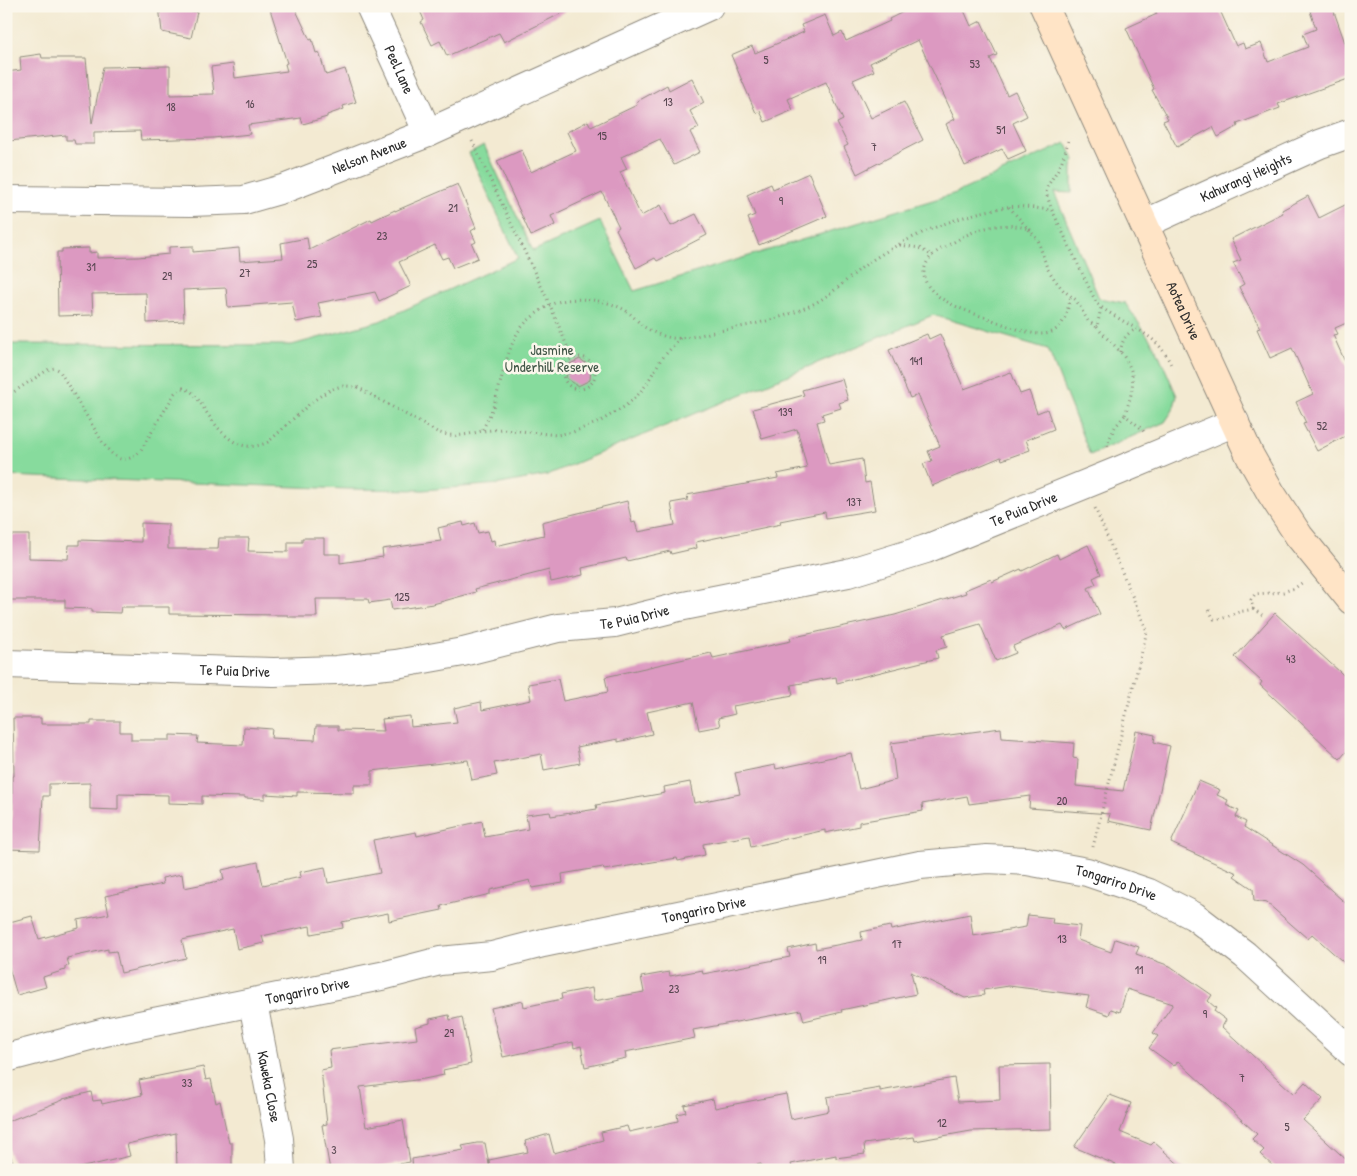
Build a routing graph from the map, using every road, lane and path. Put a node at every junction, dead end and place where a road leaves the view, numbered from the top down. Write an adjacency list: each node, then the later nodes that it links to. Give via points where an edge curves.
1 (370, 6): 5 (street, Peel Lane)
2 (1044, 6): 11 (street, Aotea Drive)
3 (699, 8): 4 (street, Nelson Avenue)
4 (462, 118): 5 (street, Nelson Avenue); 16 (path)
5 (428, 132): 8 (street, Nelson Avenue, via 286,188 244,200)
6 (1351, 133): 11 (street, Kahurangi Heights)
7 (1068, 141): 10 (path, via 1047,187)
8 (6, 200)
9 (1009, 207): 10 (path); 12 (path); 13 (path, via 974,214)
10 (1052, 210): 17 (path)
11 (1144, 224): 25 (street, Aotea Drive)
12 (1031, 230): 14 (path, via 1020,226 985,228); 15 (path, via 1038,240 1047,268)
13 (899, 245): 14 (path, via 919,248); 20 (path, via 816,302 753,325)
14 (933, 256): 15 (path, via 924,272 936,296 1033,334 1048,334 1060,326 1066,317)
15 (1071, 296): 18 (path, via 1088,321)
16 (550, 305): 20 (path, via 586,299 612,305 624,309 659,335); 22 (path); 26 (path, via 519,331)
17 (1101, 308): 18 (path); 19 (path)
18 (1097, 327): 21 (path)
19 (1137, 329): 21 (path, via 1127,333); 23 (path, via 1160,345)
20 (680, 338): 26 (path, via 637,396 599,422 557,435 504,429)
21 (1120, 352): 27 (path, via 1133,377 1126,415 1142,429)
22 (572, 358): 22 (path, via 581,357 592,364 594,375 586,388 573,389 565,382 565,364)
23 (1172, 367)
24 (6, 396): 26 (path, via 49,369 60,370 102,443 120,460 135,456 141,450 175,393 183,388 196,395 229,439 249,447 268,442 317,399 344,386 357,388 443,434 460,436)
25 (1234, 422): 27 (street, Te Puia Drive); 29 (street, Aotea Drive, via 1271,493)
26 (482, 431)
27 (1153, 457): 28 (street, Te Puia Drive)
28 (1085, 484): 34 (street, Te Puia Drive, via 926,549 848,573 615,623 558,628 464,652 396,664 274,672); 35 (path, via 1148,631)
29 (1324, 567): 30 (street, Aotea Drive); 31 (path, via 1295,588 1254,594)
30 (1351, 600)
31 (1252, 609): 32 (path, via 1221,620 1214,619); 33 (path)
32 (1209, 610)
33 (1262, 615)
34 (6, 664)
35 (1087, 872): 36 (street, Tongariro Drive, via 1027,861 988,859 920,865 492,956 440,961); 37 (street, Tongariro Drive, via 1149,893 1194,916 1245,955)
36 (253, 1003): 38 (street, Tongariro Drive, via 105,1032); 39 (street, Kaweka Close, via 279,1139)
37 (1351, 1052)
38 (6, 1058)
39 (281, 1170)

